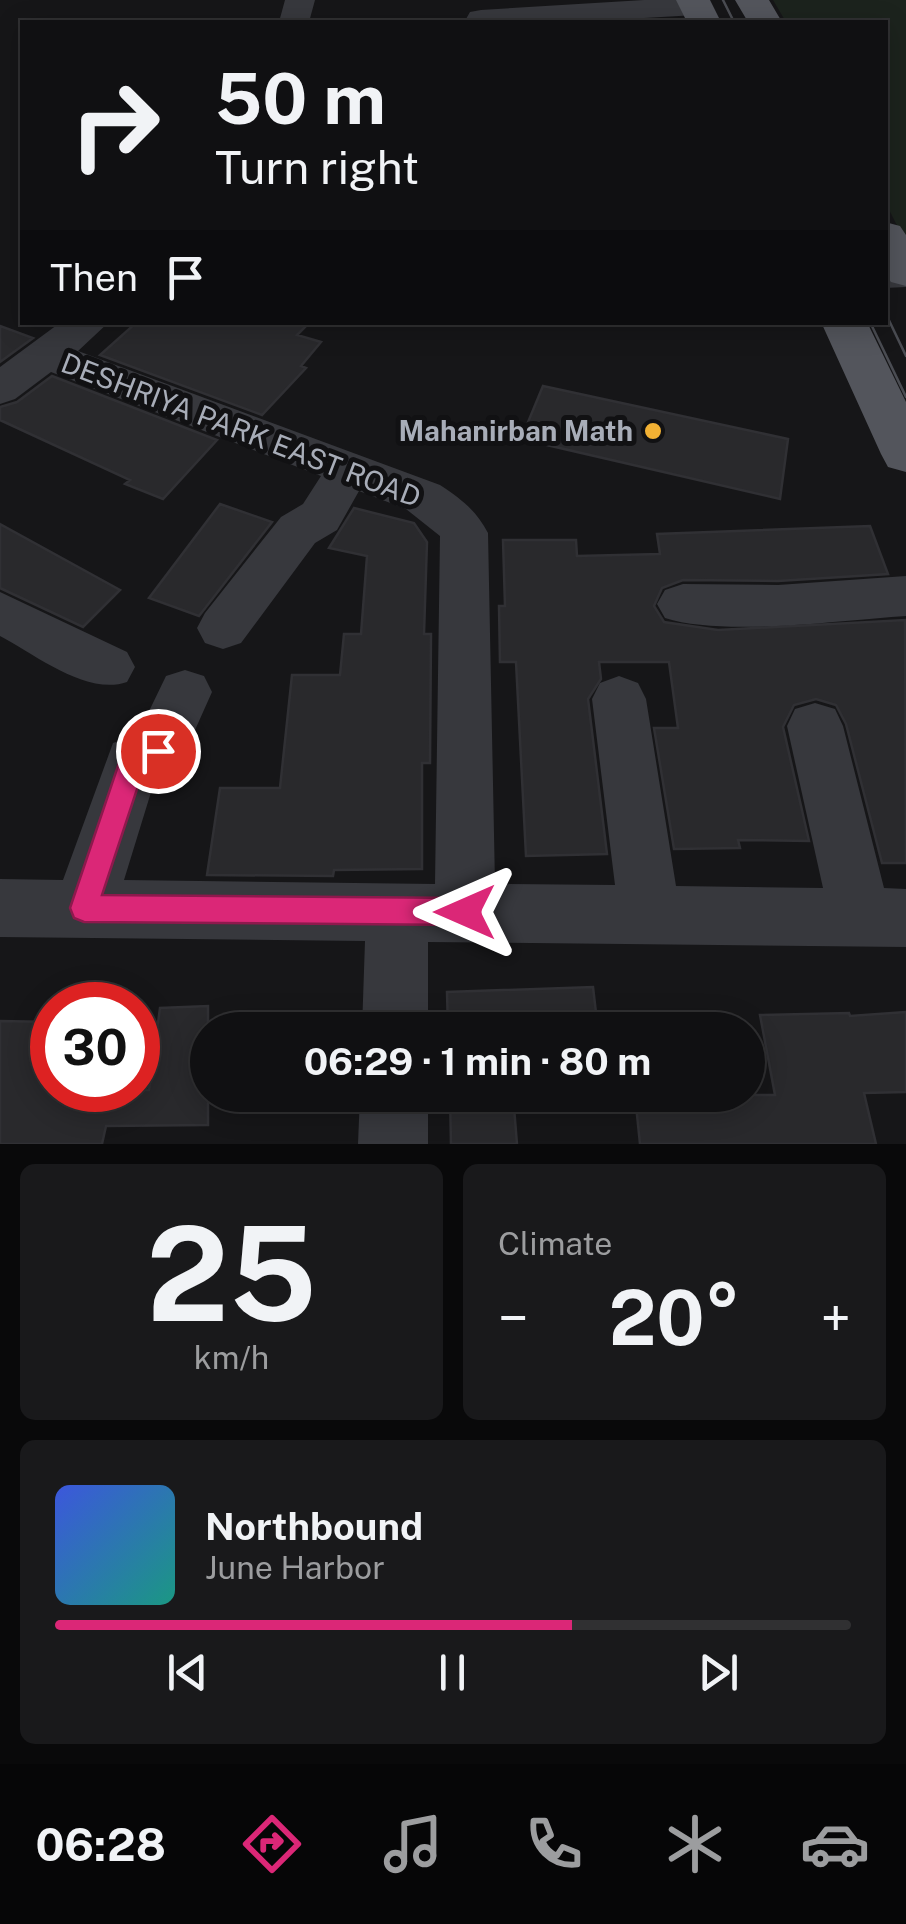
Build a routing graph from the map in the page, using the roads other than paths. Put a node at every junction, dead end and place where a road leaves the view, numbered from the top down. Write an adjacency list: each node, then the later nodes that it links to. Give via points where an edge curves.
1 (698, 10): 2 (street)
2 (481, 20)
3 (888, 241): 4 (main road)
4 (906, 274)
5 (85, 325): 7 (street)
6 (845, 325): 9 (main road)
7 (48, 355): 8 (street); 10 (street, DESHRIYA PARK EAST ROAD)
8 (0, 389)
9 (906, 454)
10 (349, 469): 14 (street, via 320,517 298,530); 22 (street, DESHRIYA PARK EAST ROAD, via 424,497 464,534)
11 (906, 596): 12 (street)
12 (683, 604)
13 (0, 612): 15 (street)
14 (223, 628)
15 (108, 667)
16 (185, 692): 20 (street, via 158,751 133,760)
17 (620, 699): 23 (street)
18 (815, 726): 24 (street)
19 (0, 908): 20 (street)
20 (84, 908): 21 (street)
21 (396, 911): 22 (street); 25 (street)
22 (465, 912): 23 (street)
23 (649, 914): 24 (street)
24 (883, 918)
25 (395, 1012)
26 (394, 1112): 27 (street)
27 (393, 1144)

